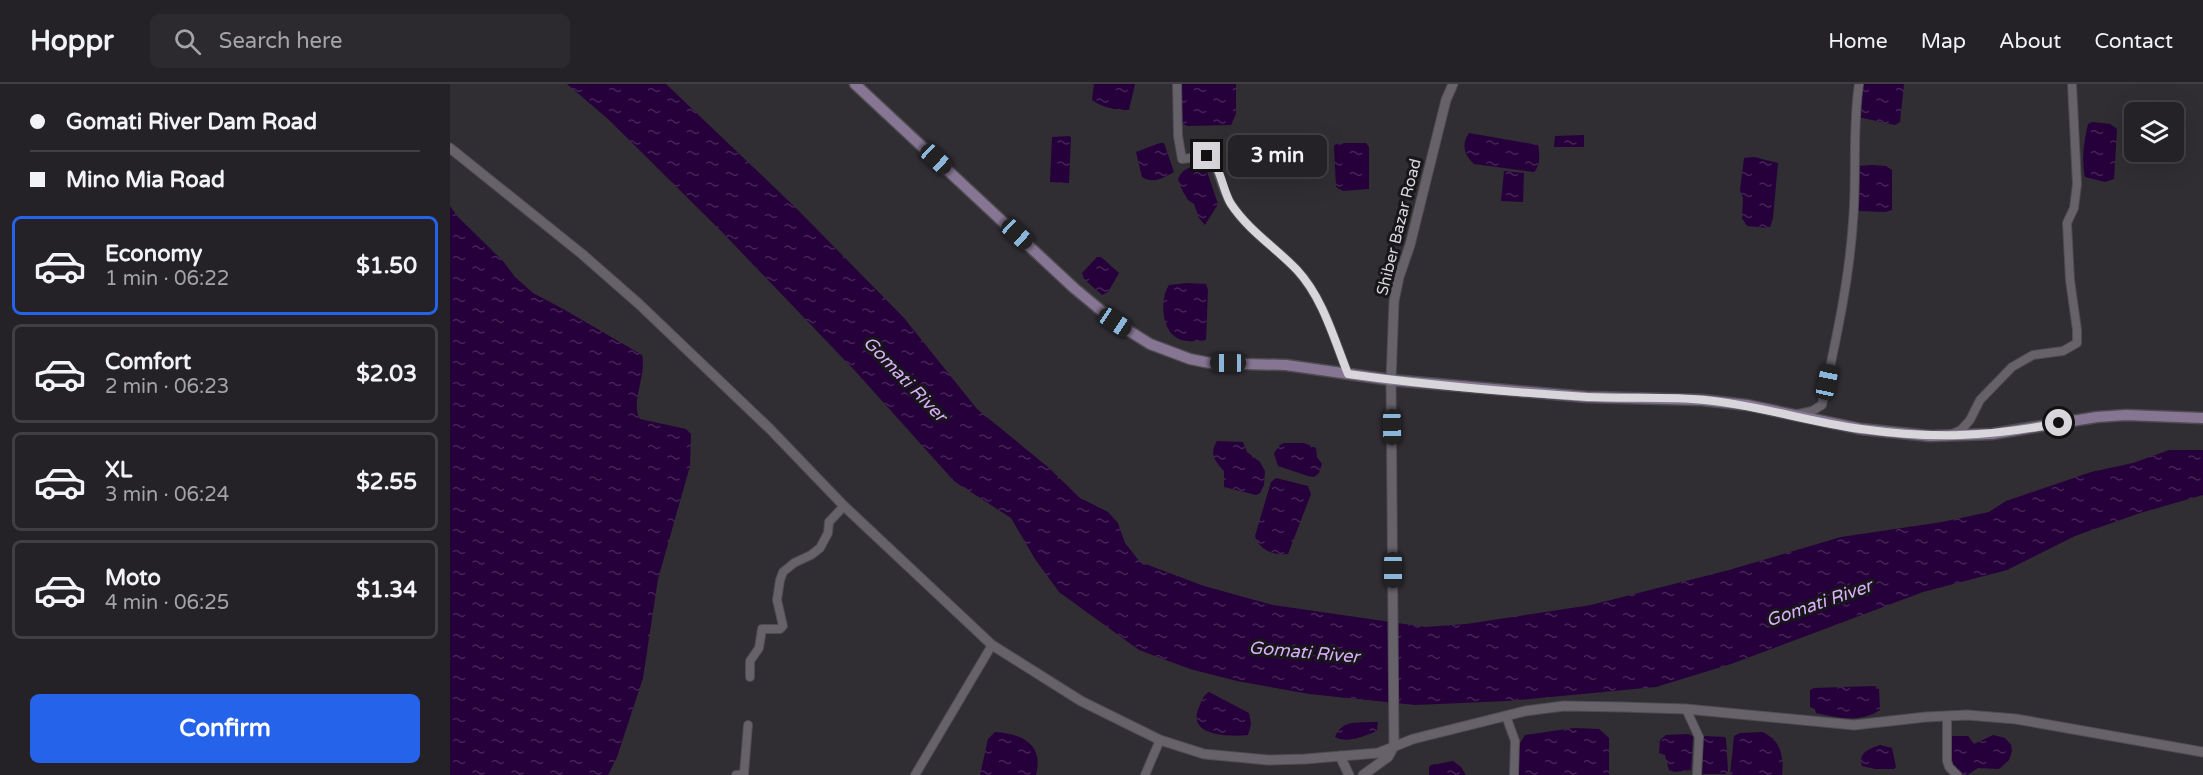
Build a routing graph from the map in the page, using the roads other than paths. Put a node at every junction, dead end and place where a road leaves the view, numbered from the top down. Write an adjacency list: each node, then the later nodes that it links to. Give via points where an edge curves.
1 (855, 84): 7 (main road, via 1074,288 1133,334 1169,352 1210,363 1286,365)
2 (1177, 84): 7 (street, via 1182,159 1211,158 1230,202 1241,217 1297,270 1311,289)
3 (1453, 84): 8 (street, Shiber Bazar Road, via 1396,289)
4 (1859, 84): 9 (street, via 1854,112 1853,222 1846,290 1822,405)
5 (2072, 84): 11 (street, via 2077,184 2074,208 2067,223 2077,343 2063,351 2033,356 2012,367 1980,400 1970,420)
6 (450, 148): 12 (street, via 639,304)
7 (1348, 374): 8 (main road)
8 (1391, 380): 9 (main road, via 1587,397 1702,400); 20 (street, Shiber Bazar Road)
9 (1791, 415): 11 (main road, via 1861,429)
10 (2203, 418): 11 (main road, via 2126,415 2018,431)
11 (1948, 436)
12 (844, 506): 13 (street); 14 (street, via 829,522 820,548 783,573 777,600 783,626 762,629 759,648 750,661)
13 (992, 645): 19 (street, via 1081,701); 25 (street)
14 (750, 677)
15 (1686, 709): 16 (street, via 1564,706); 17 (street, via 1854,726); 30 (street, via 1699,737)
16 (1506, 716): 20 (street); 29 (street, via 1515,741)
17 (1947, 716): 21 (street, via 2016,719); 31 (street, via 1947,761)
18 (748, 725): 24 (street)
19 (1160, 740): 22 (street, via 1204,754 1236,758); 26 (street)
20 (1394, 746): 22 (street, via 1378,753); 28 (street, via 1388,757)
21 (2203, 752)
22 (1340, 756): 27 (street)
23 (736, 775): 24 (street)
24 (744, 775)
25 (915, 775)
26 (1145, 775)
27 (1348, 775)
28 (1363, 775)
29 (1514, 775)
30 (1697, 775)
31 (1957, 775)

